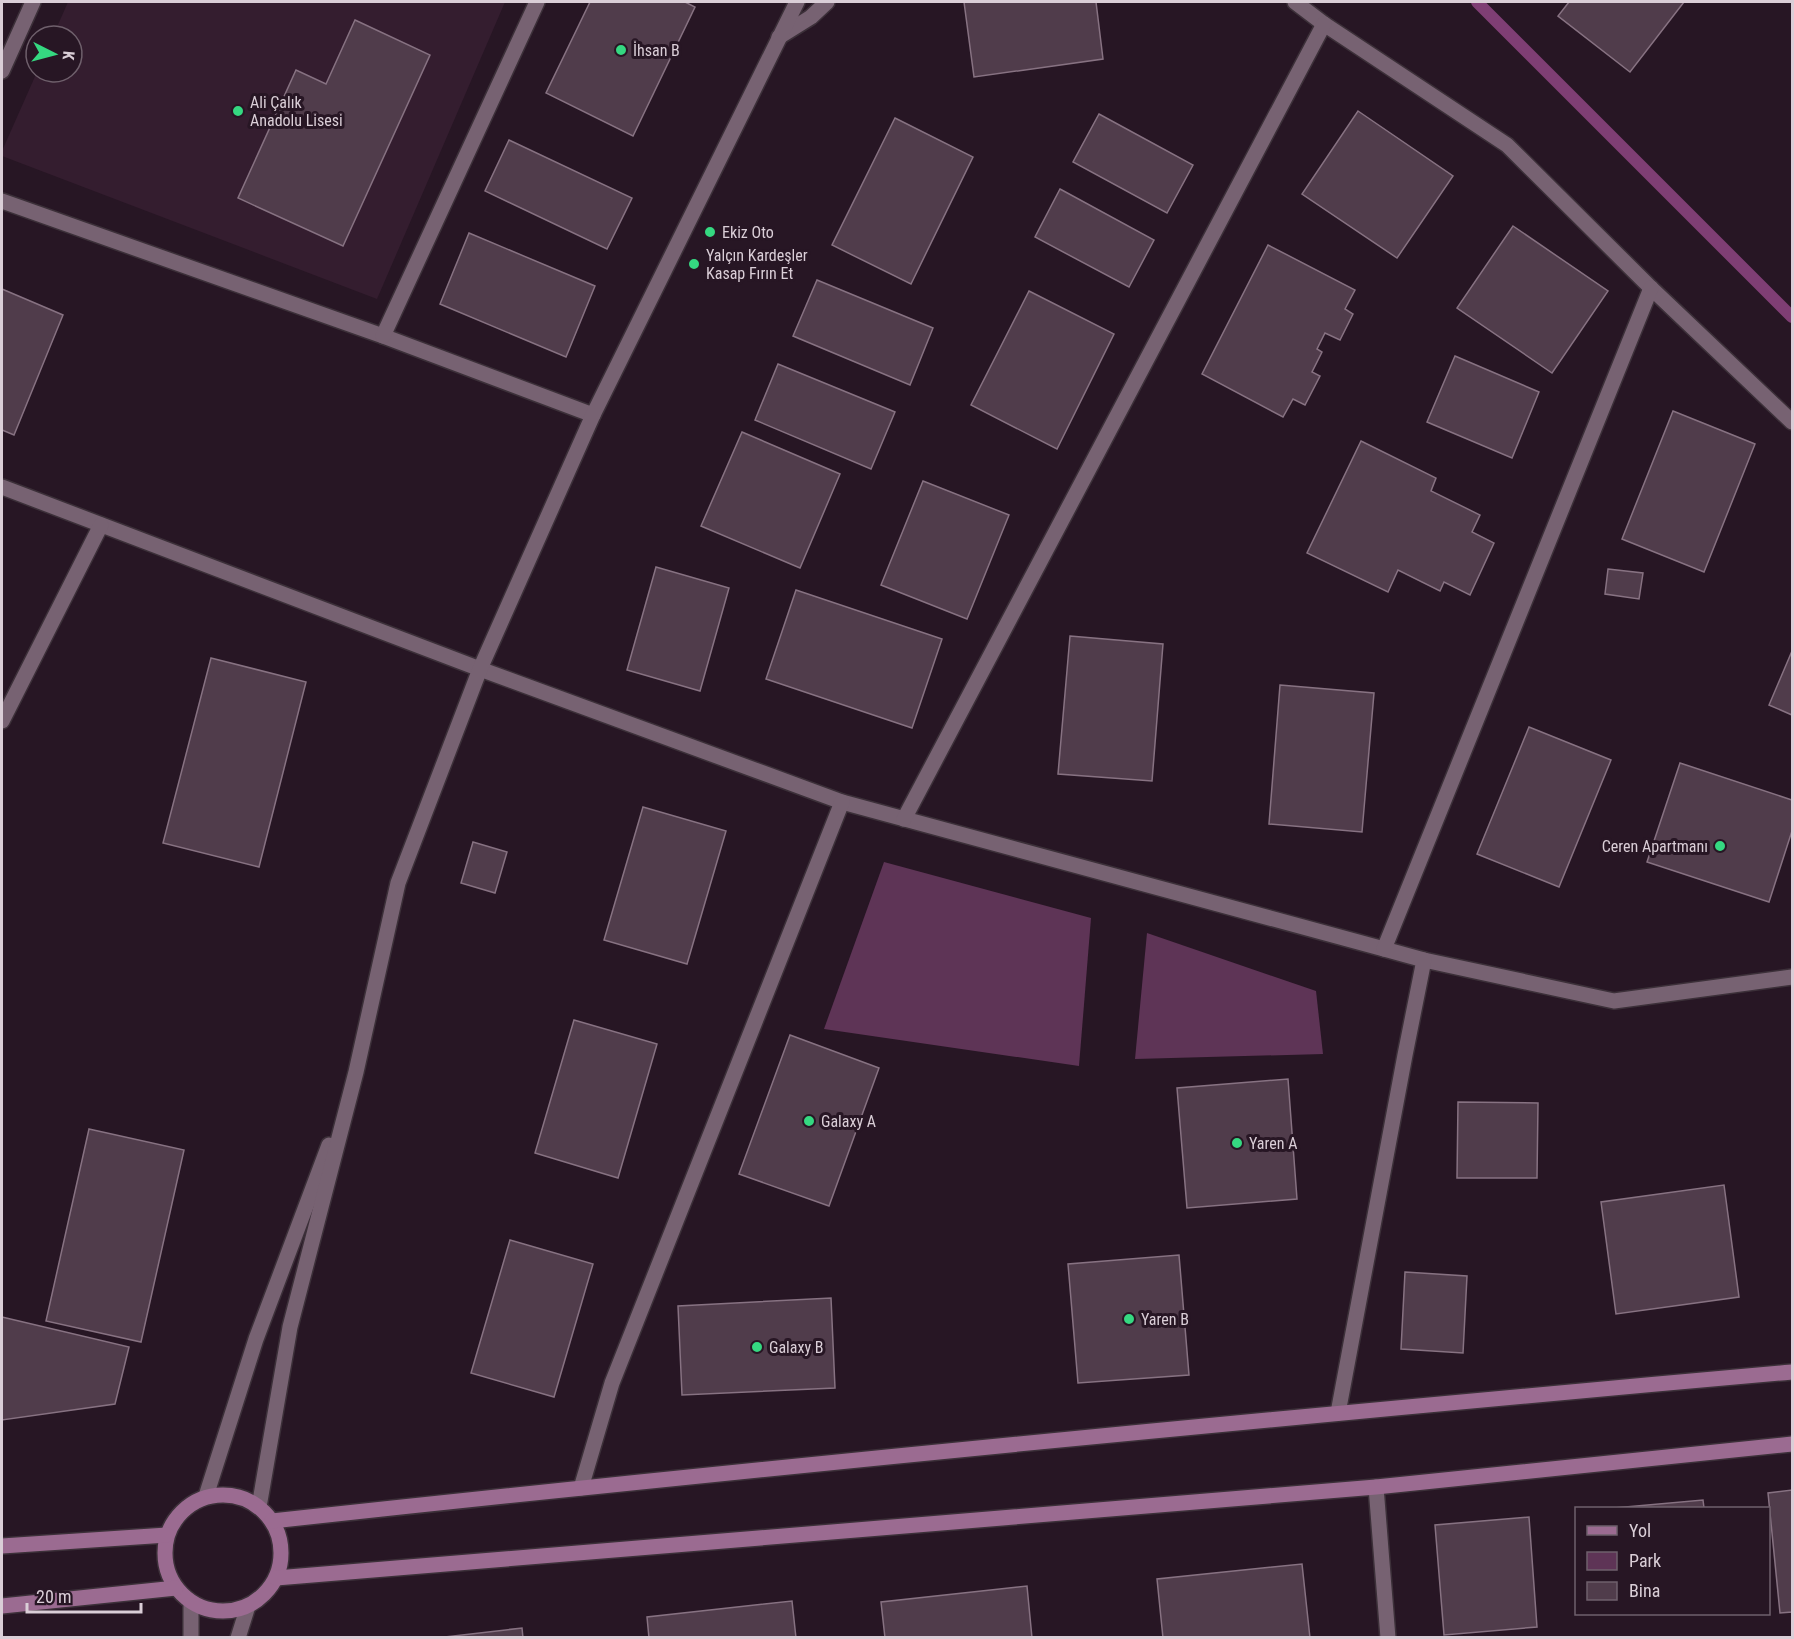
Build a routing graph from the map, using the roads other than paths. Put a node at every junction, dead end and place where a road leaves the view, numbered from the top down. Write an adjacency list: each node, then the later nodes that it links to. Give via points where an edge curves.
1 (33, 2): 8 (street)
2 (537, 2): 11 (street)
3 (797, 2): 7 (street)
4 (827, 2): 7 (street, via 812,17)
5 (1295, 2): 6 (street)
6 (1324, 24): 10 (street, via 1507,145); 19 (street)
7 (779, 37): 12 (street)
8 (2, 70)
9 (2, 201): 11 (street)
10 (1651, 288): 13 (street); 20 (street)
11 (383, 336): 12 (street)
12 (593, 415): 16 (street)
13 (1792, 422)
14 (2, 487): 15 (street)
15 (101, 525): 16 (street); 17 (street)
16 (480, 669): 18 (street); 23 (street, via 398,882)
17 (2, 721)
18 (842, 802): 19 (street); 28 (street, via 612,1383)
19 (904, 819): 20 (street)
20 (1384, 949): 21 (street)
21 (1424, 960): 22 (street, via 1614,1001); 25 (street)
22 (1792, 977)
23 (356, 1072): 29 (street, via 256,1339); 30 (street, via 291,1327)
24 (1792, 1372): 25 (main road)
25 (1338, 1413): 28 (main road)
26 (1792, 1444): 27 (main road)
27 (1376, 1487): 34 (main road); 41 (street)
28 (581, 1488): 31 (main road)
29 (206, 1496): 30 (main road, via 225,1494); 32 (main road, via 176,1518)
30 (259, 1507): 31 (main road)
31 (272, 1521): 34 (main road, via 280,1539 281,1559)
32 (168, 1535): 33 (main road); 35 (main road, via 164,1553)
33 (2, 1546)
34 (276, 1578): 38 (main road, via 264,1595)
35 (176, 1588): 36 (main road); 37 (main road)
36 (190, 1602): 38 (main road, via 208,1610 229,1611); 39 (street)
37 (2, 1606)
38 (248, 1606): 40 (street)
39 (191, 1638)
40 (238, 1638)
41 (1388, 1638)

